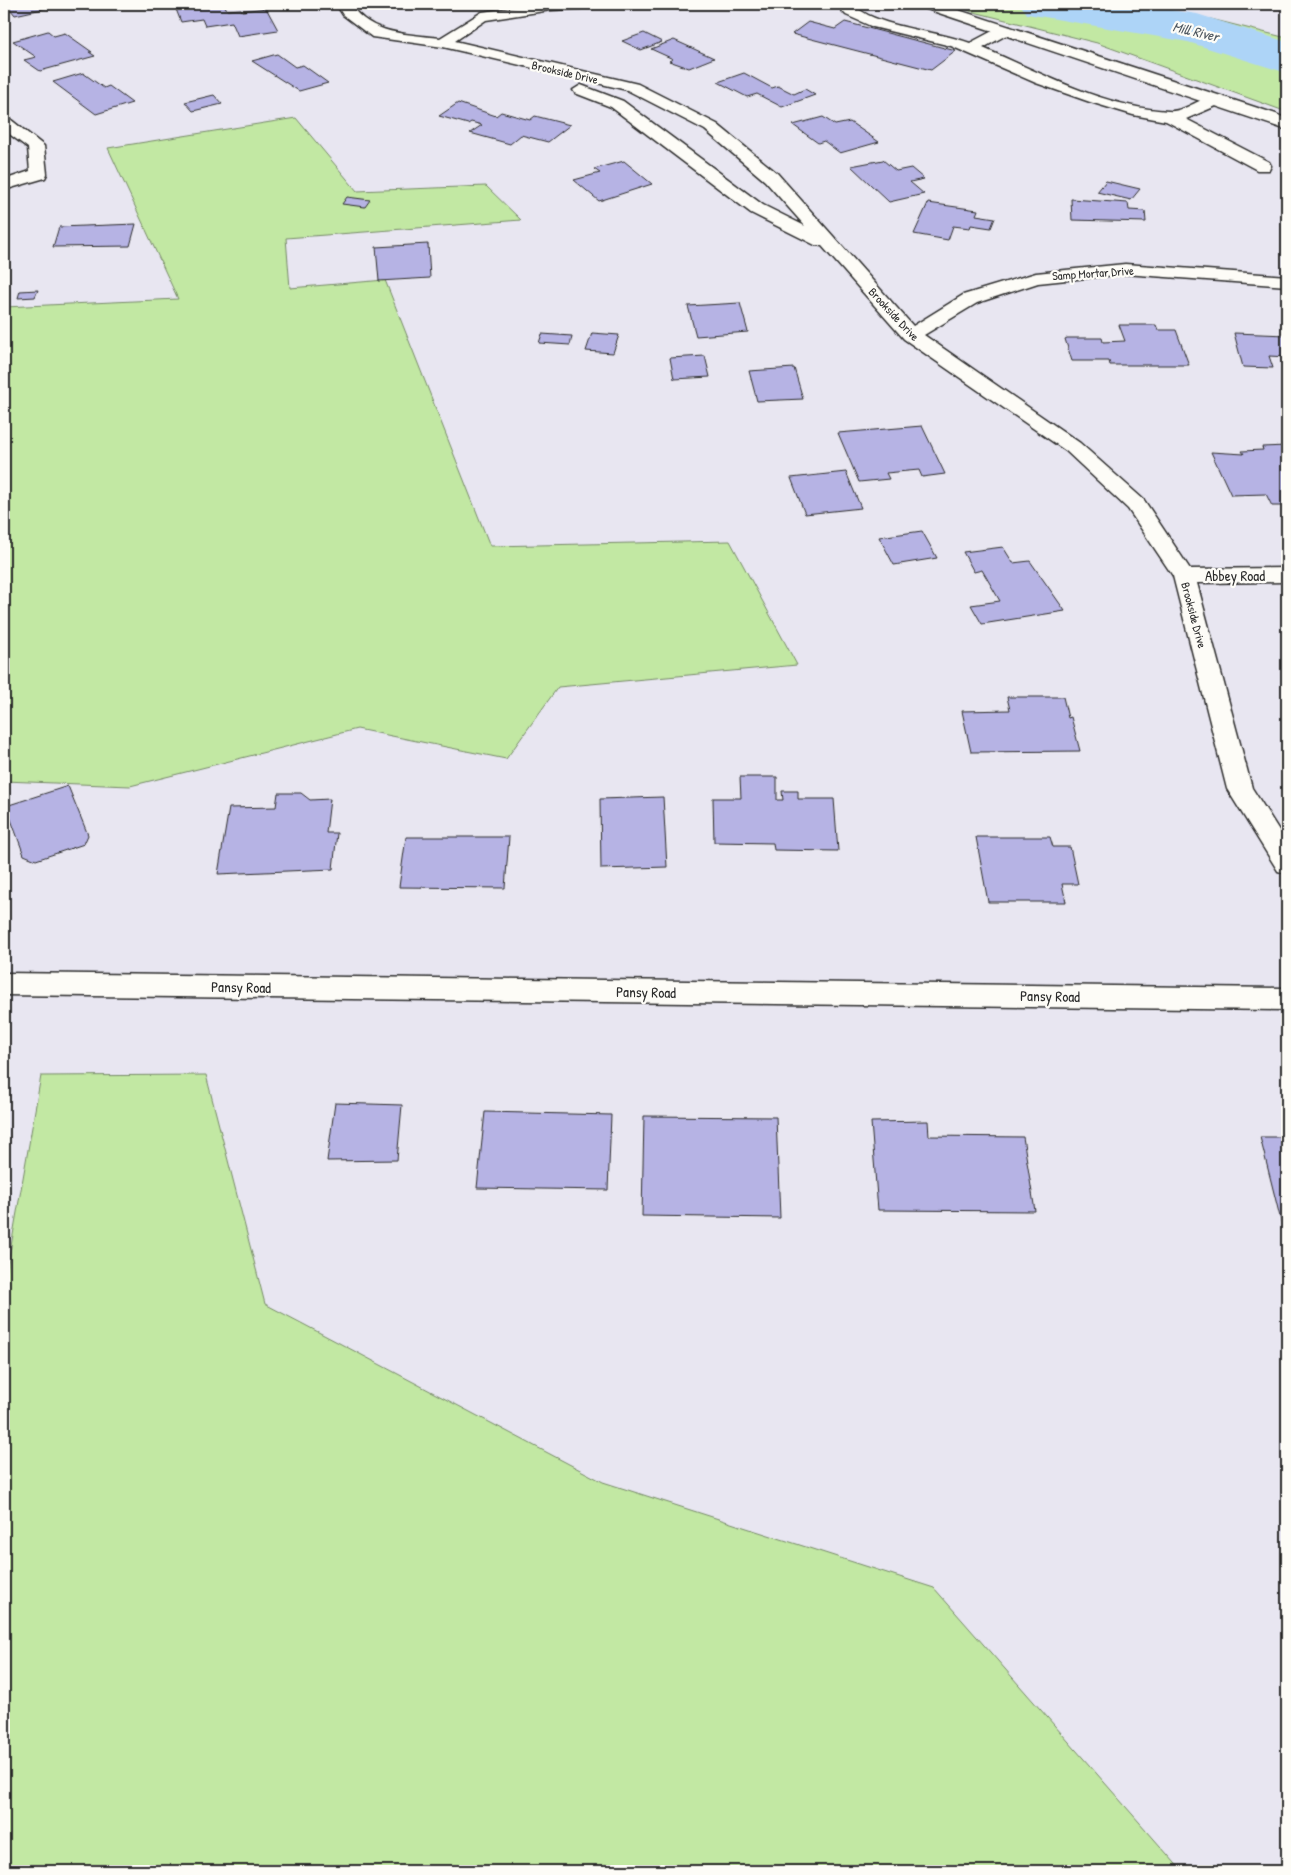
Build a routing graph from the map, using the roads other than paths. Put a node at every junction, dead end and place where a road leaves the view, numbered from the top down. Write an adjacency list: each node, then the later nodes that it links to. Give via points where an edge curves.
1 (343, 4): 6 (street, Brookside Drive, via 348,12 377,34)
2 (593, 4): 6 (street, via 550,6 482,16)
3 (843, 4): 7 (street, via 860,16 882,25)
4 (926, 4): 5 (street)
5 (1005, 30): 7 (street); 9 (street)
6 (443, 43): 8 (street, Brookside Drive)
7 (971, 48): 10 (street, via 1028,74 1115,104)
8 (516, 60): 15 (street, via 617,104 756,209); 15 (street, Brookside Drive, via 632,87 711,126 771,177)
9 (1217, 100): 10 (street, via 1184,114); 12 (street)
10 (1169, 116): 13 (street)
11 (4, 122): 14 (street, via 36,146 39,174)
12 (1287, 125)
13 (1263, 166)
14 (4, 185)
15 (834, 248): 17 (street, Brookside Drive)
16 (1287, 281): 17 (street, Samp Mortar Drive, via 1125,269 1036,278 970,299)
17 (911, 335): 19 (street, Brookside Drive, via 1073,447 1136,505)
18 (1287, 575): 19 (street, Abbey Road)
19 (1184, 576): 20 (street, Brookside Drive, via 1240,789)
20 (1287, 864)
21 (4, 984): 22 (street, Pansy Road)
22 (1287, 999)

